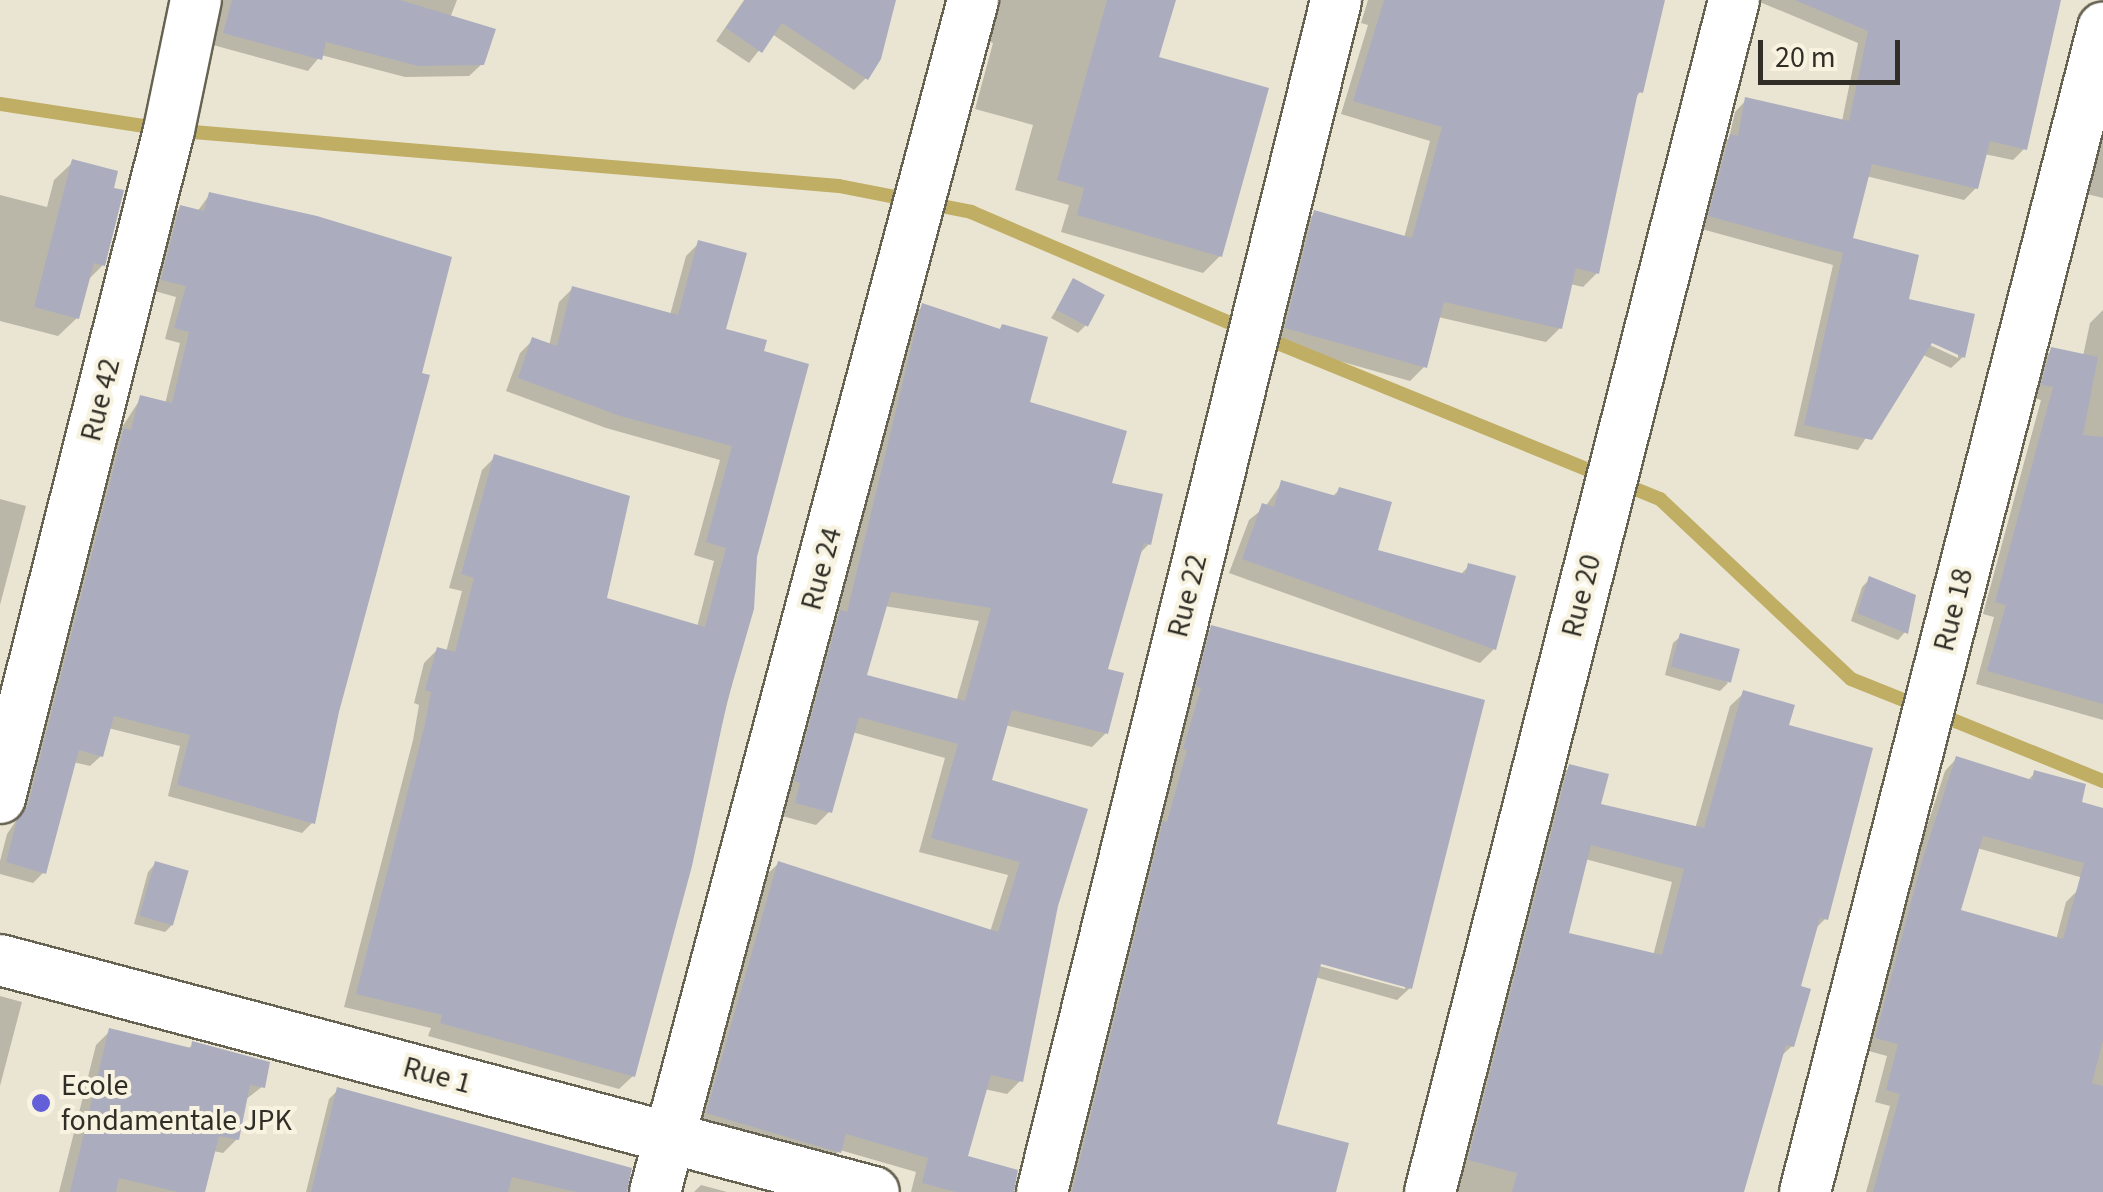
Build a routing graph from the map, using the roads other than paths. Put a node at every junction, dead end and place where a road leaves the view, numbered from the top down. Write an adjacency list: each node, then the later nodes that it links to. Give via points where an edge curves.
1 (196, 0): 6 (street, Rue 42)
2 (973, 0): 8 (street, Rue 24)
3 (1336, 0): 11 (street, Rue 22)
4 (1734, 0): 12 (street, Rue 20)
5 (2103, 28): 13 (street, Rue 18)
6 (0, 798)
7 (0, 960): 8 (street, Rue 1)
8 (668, 1137): 9 (street, Rue 24); 10 (street, Rue 1)
9 (655, 1192)
10 (874, 1192)
11 (1042, 1192)
12 (1430, 1192)
13 (1804, 1192)

